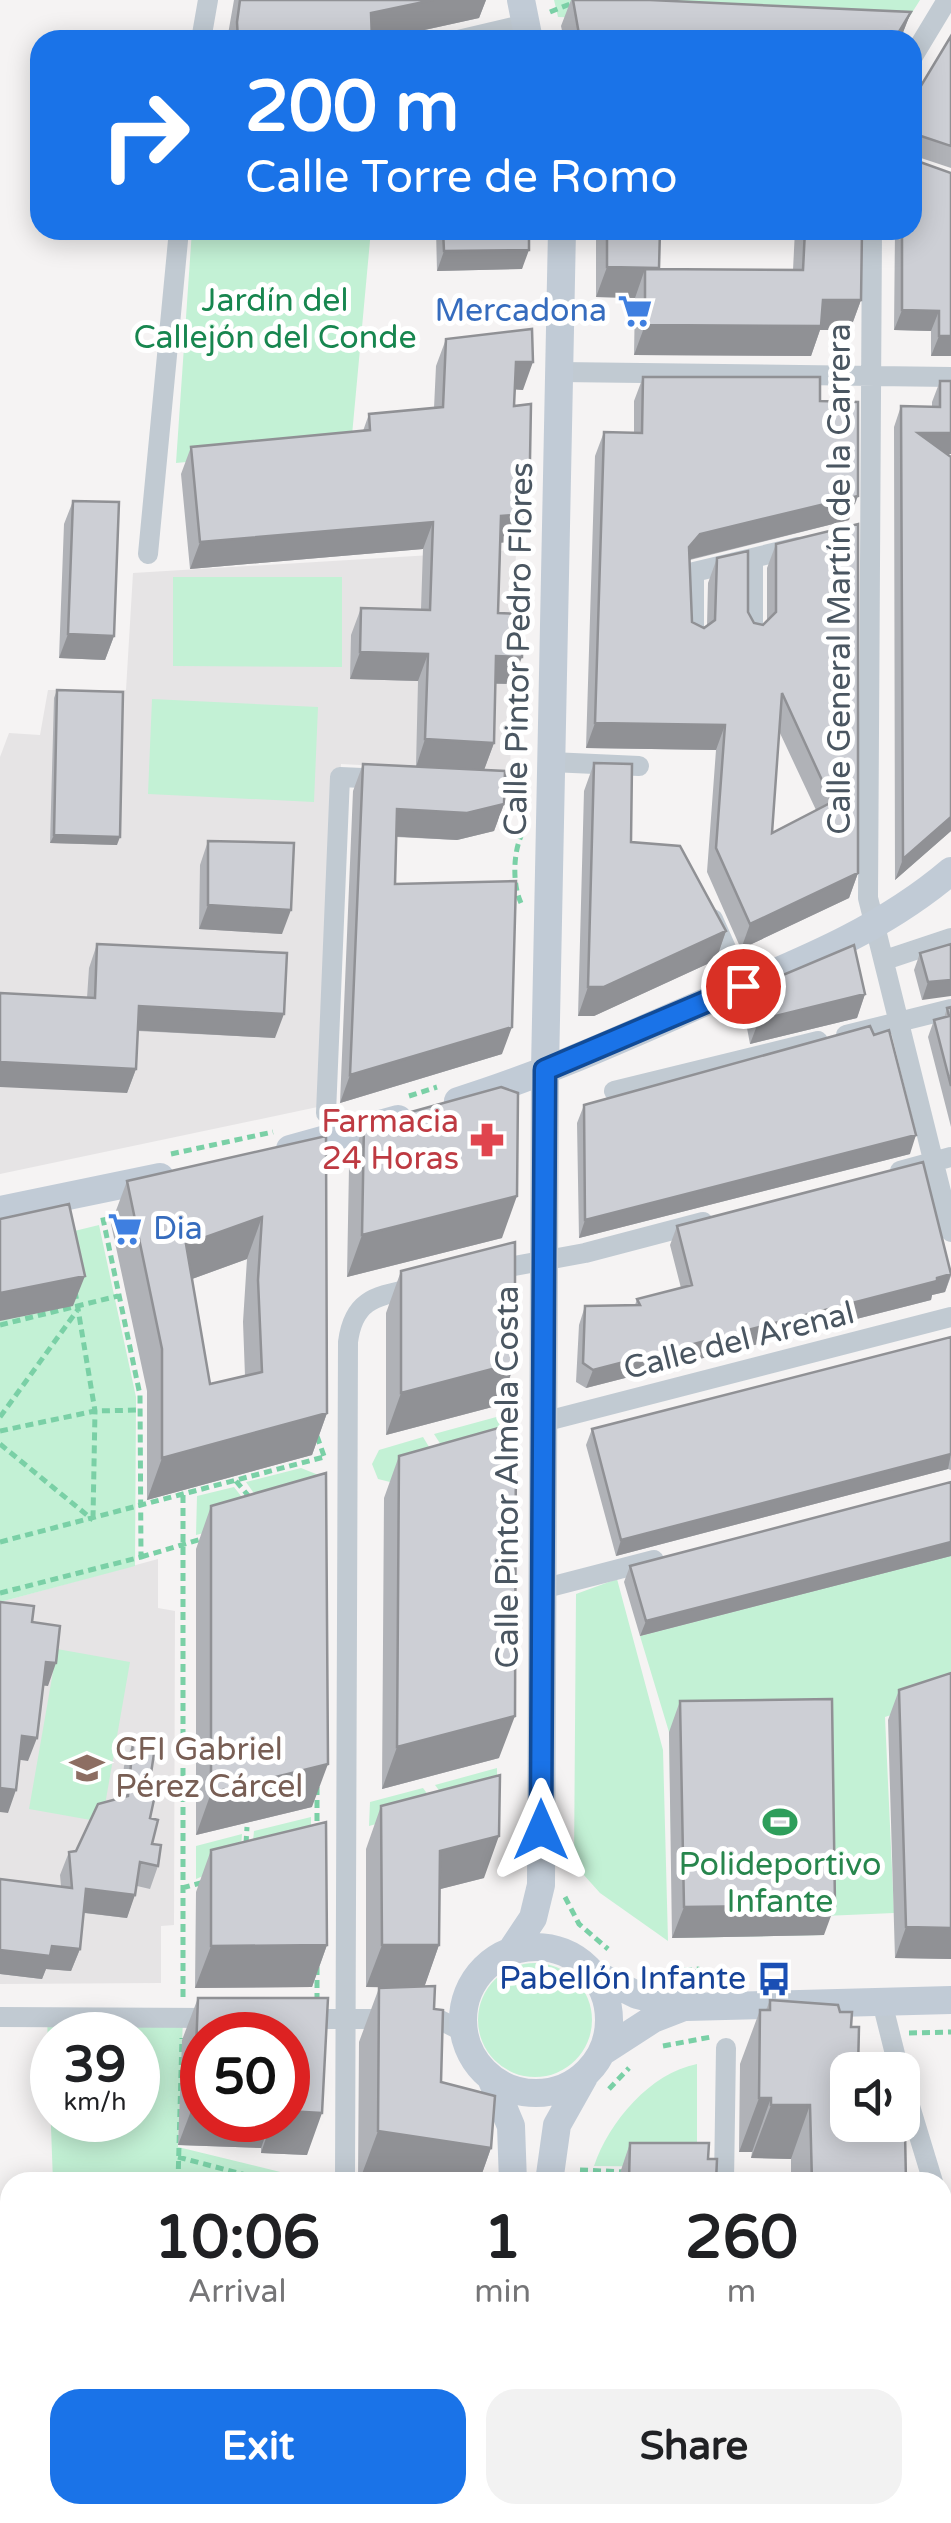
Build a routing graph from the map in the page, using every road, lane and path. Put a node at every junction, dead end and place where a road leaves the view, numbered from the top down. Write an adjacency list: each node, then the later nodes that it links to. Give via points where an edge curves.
1 (208, 0): 6 (street)
2 (580, 0): 4 (path, via 550,12)
3 (947, 0): 8 (street)
4 (576, 13)
5 (525, 22): 7 (street)
6 (203, 30)
7 (495, 30)
8 (922, 41)
9 (178, 240): 16 (street)
10 (562, 240): 12 (main road, Calle Pintor Pedro Flores)
11 (872, 240): 13 (street, Calle General Martín de la Carrera)
12 (560, 372): 13 (street); 20 (main road, Calle Pintor Pedro Flores)
13 (870, 377): 14 (street); 27 (street, Calle General Martín de la Carrera, via 862,531 868,898)
14 (951, 377)
15 (820, 542): 17 (street)
16 (148, 554)
17 (753, 558): 18 (street); 19 (street, via 694,572)
18 (752, 636)
19 (694, 639)
20 (551, 762): 21 (street); 33 (main road, Calle Pintor Pedro Flores)
21 (638, 766)
22 (399, 780): 37 (street, via 340,778)
23 (457, 782): 24 (street)
24 (516, 785)
25 (951, 870): 27 (main road)
26 (702, 893): 30 (street)
27 (876, 927): 29 (street, Calle General Martín de la Carrera); 30 (main road)
28 (951, 938): 29 (street)
29 (885, 960): 32 (street, Calle General Martín de la Carrera)
30 (743, 986): 33 (main road)
31 (951, 1009): 32 (street)
32 (900, 1022): 35 (street); 39 (street, Calle General Martín de la Carrera)
33 (545, 1070): 38 (main road, via 443,1106); 46 (main road, Calle Pintor Almela Costa)
34 (453, 1082): 36 (path)
35 (614, 1091)
36 (401, 1098)
37 (326, 1112)
38 (274, 1142): 40 (path)
39 (942, 1159): 41 (street); 45 (street, Calle General Martín de la Carrera)
40 (170, 1164): 42 (main road)
41 (880, 1176)
42 (0, 1210)
43 (101, 1210): 50 (path)
44 (732, 1214): 46 (street)
45 (951, 1232)
46 (544, 1258): 48 (street); 58 (main road, Calle Pintor Almela Costa)
47 (71, 1273): 51 (path)
48 (474, 1274)
49 (439, 1282): 96 (street, via 360,1306 348,1342)
50 (119, 1296): 51 (path); 54 (path)
51 (79, 1308): 53 (path); 55 (path); 56 (path)
52 (951, 1318): 58 (street, Calle del Arenal)
53 (0, 1325)
54 (140, 1410): 55 (path); 65 (path)
55 (95, 1411): 59 (path); 67 (path)
56 (0, 1417)
57 (317, 1418): 61 (path)
58 (543, 1422): 73 (main road, Calle Pintor Almela Costa)
59 (0, 1431)
60 (0, 1444): 67 (path)
61 (324, 1456): 62 (path); 63 (path)
62 (327, 1465)
63 (236, 1480): 64 (path); 66 (path)
64 (183, 1495): 65 (path); 70 (path)
65 (139, 1508): 67 (path); 72 (path)
66 (258, 1508)
67 (93, 1520): 69 (path)
68 (217, 1535): 70 (path)
69 (0, 1542)
70 (183, 1544): 72 (path); 81 (path)
71 (684, 1552): 73 (street)
72 (141, 1557): 74 (path)
73 (542, 1589): 80 (main road, Calle Pintor Almela Costa)
74 (0, 1592)
75 (317, 1772): 77 (path)
76 (248, 1827): 78 (path)
77 (317, 1838)
78 (246, 1856)
79 (214, 1880): 81 (path)
80 (541, 1882): 82 (main road, Calle Pintor Almela Costa, via 533,1918); 83 (main road, Calle Pintor Almela Costa, via 548,1920); 84 (path, via 562,1878 573,1916)
81 (182, 1888): 91 (path)
82 (512, 1951): 83 (main road); 97 (main road, via 478,1976)
83 (564, 1952): 87 (main road)
84 (616, 1955)
85 (317, 1963): 95 (path)
86 (646, 1970): 90 (path, via 698,1969)
87 (593, 1974): 90 (main road, via 637,1995); 100 (main road, via 608,2005)
88 (951, 2000): 89 (main road)
89 (882, 2002): 90 (main road); 101 (street)
90 (692, 2007): 98 (path); 100 (main road, via 652,2019)
91 (182, 2012)
92 (0, 2017): 93 (street)
93 (180, 2018)
94 (310, 2018): 95 (street)
95 (317, 2018): 96 (street)
96 (348, 2018): 97 (street); 110 (street)
97 (464, 2020): 103 (main road, via 469,2050)
98 (700, 2038)
99 (726, 2048): 114 (street)
100 (602, 2052): 102 (main road)
101 (895, 2052)
102 (584, 2075): 103 (main road, via 565,2088 533,2094); 112 (main road, via 558,2125)
103 (491, 2078): 111 (main road, via 511,2126)
104 (180, 2087): 106 (path)
105 (920, 2139): 115 (street)
106 (178, 2156): 108 (path); 109 (path)
107 (580, 2170): 113 (path)
108 (178, 2172)
109 (236, 2172)
110 (345, 2172)
111 (513, 2172)
112 (551, 2172)
113 (634, 2172)
114 (724, 2172)
115 (930, 2172)

